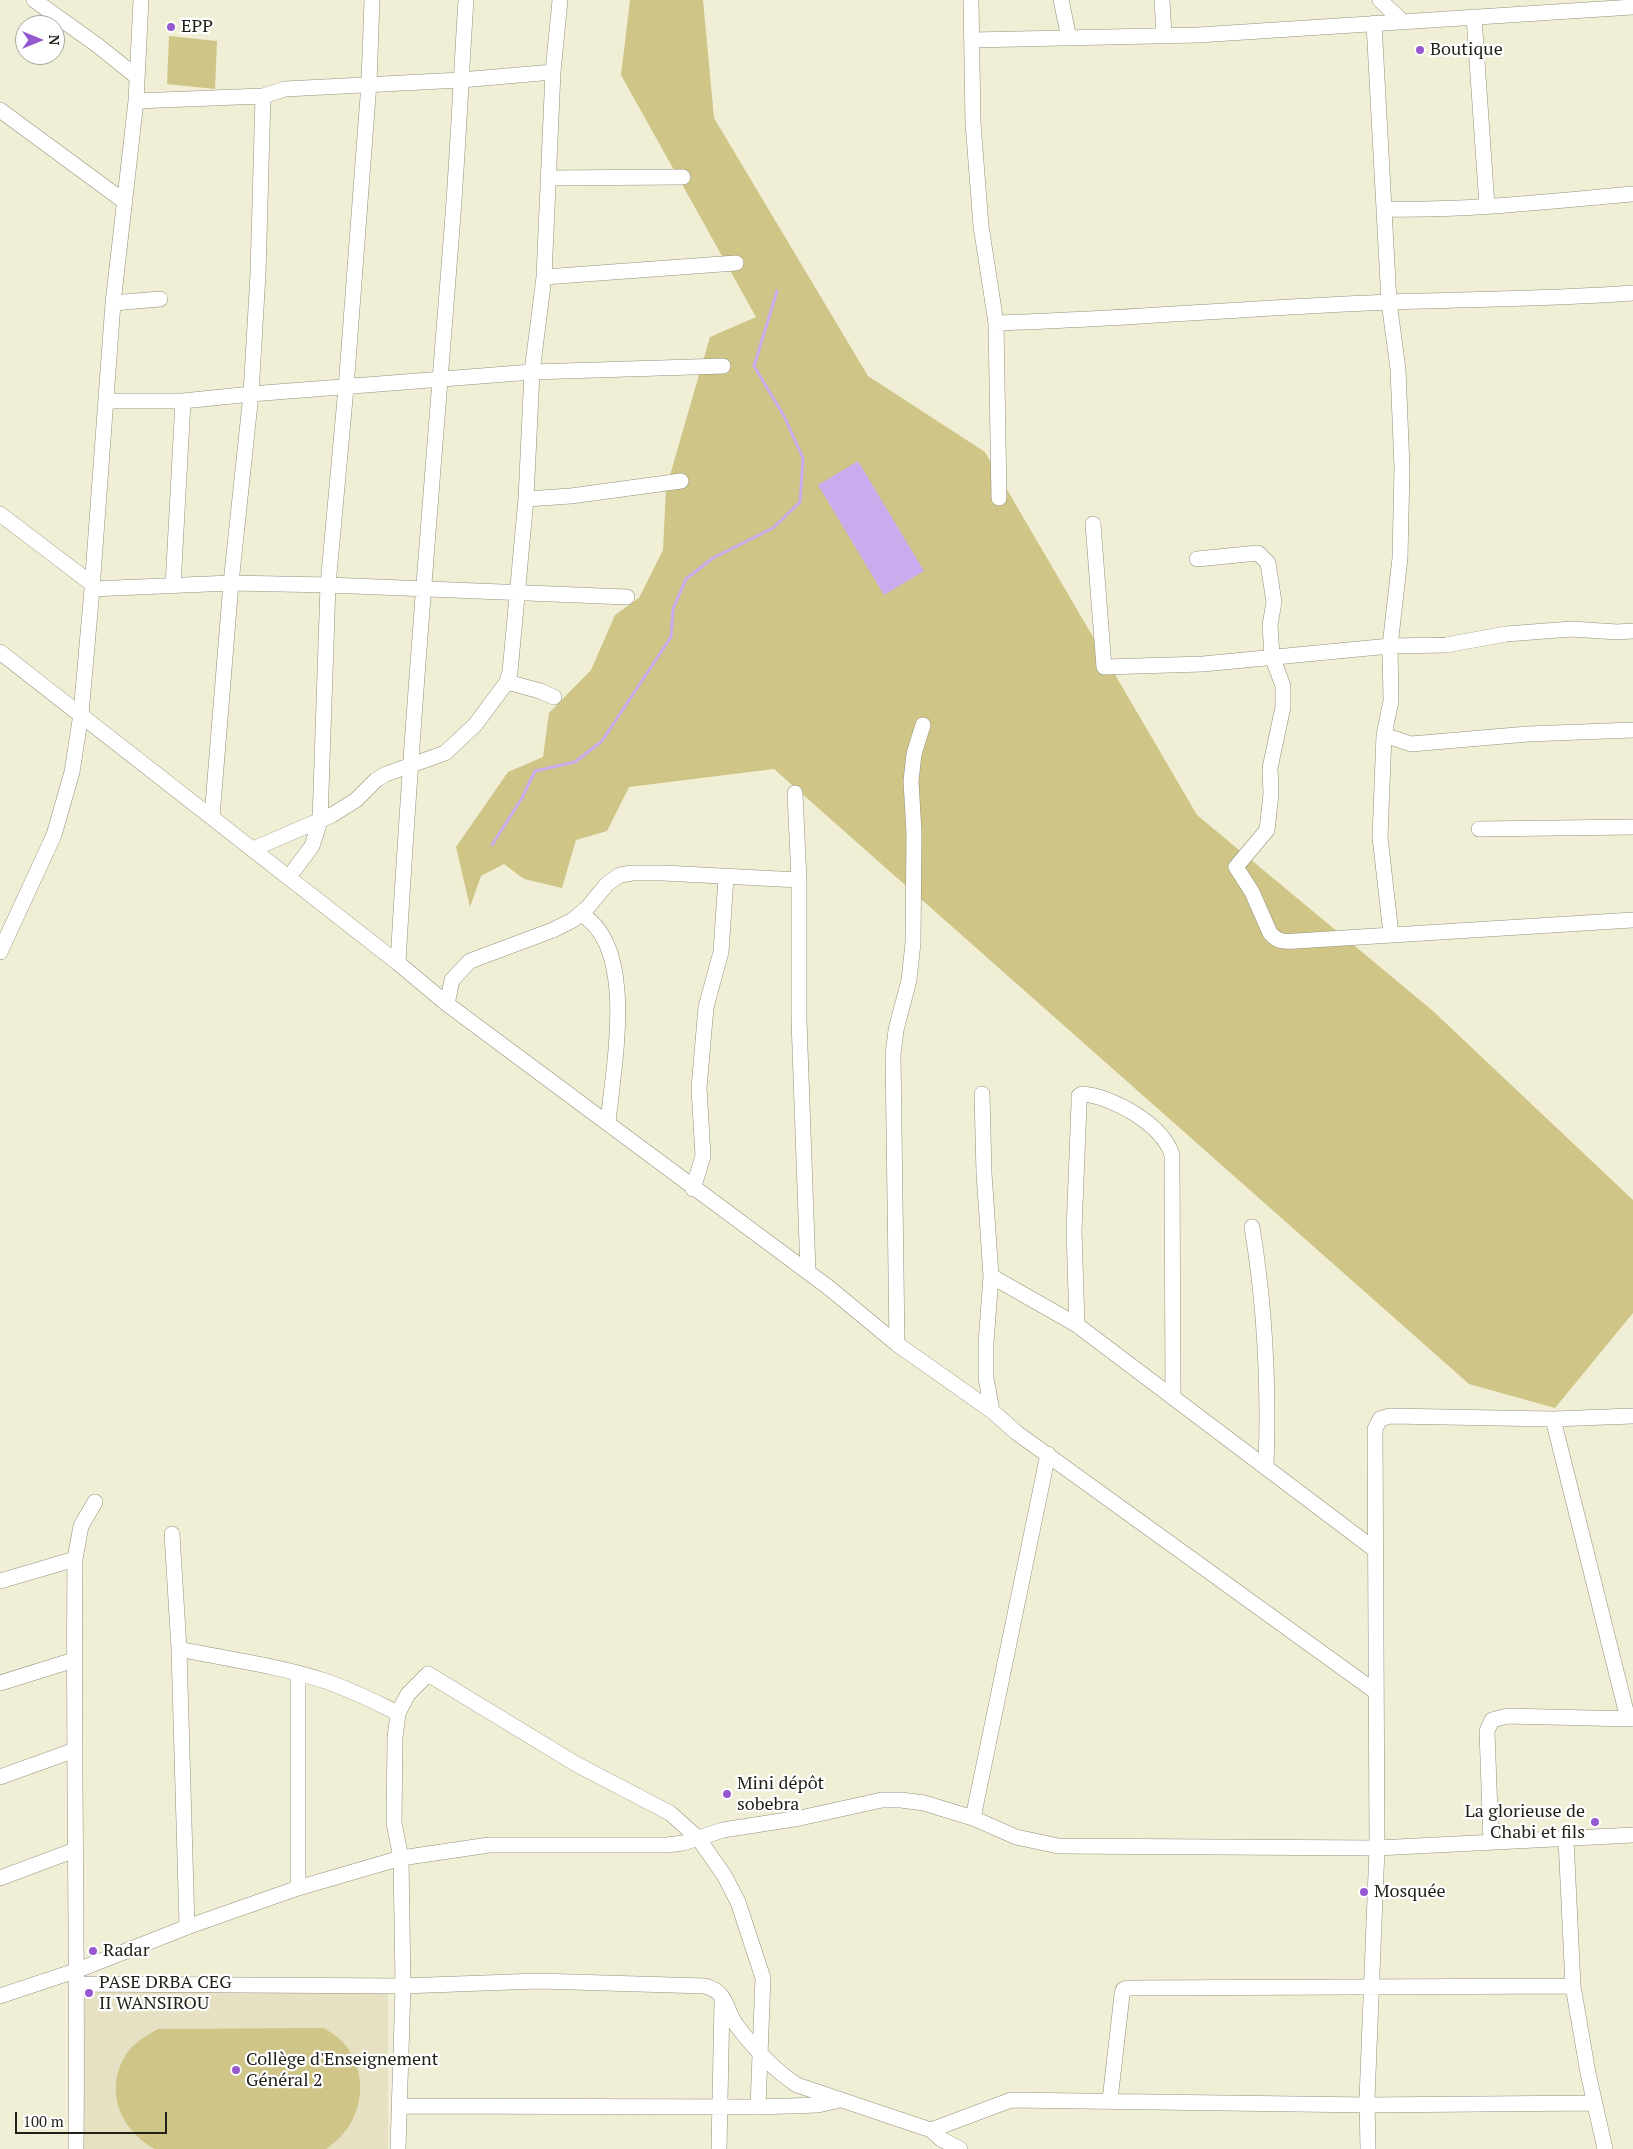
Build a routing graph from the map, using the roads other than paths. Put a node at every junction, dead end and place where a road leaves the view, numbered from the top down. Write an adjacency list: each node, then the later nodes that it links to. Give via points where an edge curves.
1 (34, 0): 18 (street)
2 (141, 0): 18 (street)
3 (372, 0): 20 (street)
4 (466, 0): 19 (street)
5 (560, 0): 17 (street)
6 (971, 0): 16 (street)
7 (1061, 0): 15 (street)
8 (1162, 0): 14 (street)
9 (1380, 0): 12 (street)
10 (1633, 7): 11 (street)
11 (1474, 17): 12 (street); 28 (street)
12 (1403, 22): 13 (street)
13 (1374, 23): 14 (street); 29 (street)
14 (1164, 35): 15 (street)
15 (1069, 38): 16 (street)
16 (973, 40): 36 (street, via 973,123 981,226)
17 (553, 72): 19 (street); 25 (street)
18 (137, 77): 22 (street)
19 (461, 80): 20 (street); 39 (street)
20 (369, 83): 21 (street, via 285,89); 40 (street)
21 (263, 96): 22 (street); 41 (street)
22 (136, 102): 27 (street)
23 (0, 110): 27 (street)
24 (683, 177): 25 (street)
25 (548, 178): 31 (street)
26 (1633, 194): 28 (street)
27 (125, 202): 35 (street)
28 (1487, 206): 29 (street)
29 (1386, 209): 34 (street)
30 (736, 262): 31 (street)
31 (544, 277): 38 (street)
32 (1633, 293): 34 (street)
33 (160, 299): 35 (street)
34 (1389, 302): 36 (street, via 1106,320); 58 (street, via 1398,369 1402,468 1400,558)
35 (112, 303): 42 (street)
36 (996, 323): 45 (street)
37 (723, 366): 38 (street)
38 (532, 372): 39 (street); 46 (street)
39 (438, 379): 40 (street); 54 (street)
40 (346, 388): 41 (street); 51 (street)
41 (251, 394): 43 (street); 50 (street)
42 (106, 401): 43 (street); 52 (street)
43 (183, 401): 53 (street)
44 (681, 481): 46 (street)
45 (999, 498)
46 (526, 499): 55 (street)
47 (0, 514): 52 (street)
48 (1093, 524): 60 (street, via 1104,666 1204,664)
49 (1197, 559): 60 (street, via 1258,553 1268,563 1274,602 1270,625)
50 (231, 583): 51 (street); 53 (street); 69 (street)
51 (328, 585): 54 (street); 70 (street)
52 (92, 586): 53 (street); 63 (street)
53 (173, 586)
54 (423, 588): 55 (street); 67 (street)
55 (519, 592): 56 (street); 61 (street, via 513,658)
56 (626, 597)
57 (1633, 631): 58 (street, via 1572,629 1506,634 1446,645)
58 (1390, 646): 60 (street); 66 (street, via 1391,701)
59 (0, 652): 63 (street)
60 (1272, 656): 79 (street, via 1283,686 1283,707 1270,768 1270,814 1267,830 1236,867 1239,875 1252,892 1270,933 1282,942)
61 (506, 682): 62 (street); 67 (street, via 476,725 459,742 435,758)
62 (554, 697)
63 (81, 714): 69 (street); 80 (street, via 68,788 54,835)
64 (923, 725): 90 (street, via 914,754 911,781 913,943 909,980 893,1055)
65 (1633, 730): 66 (street, via 1528,734 1411,744)
66 (1384, 735): 79 (street, via 1380,836)
67 (410, 764): 70 (street, via 376,780 343,809); 81 (street)
68 (795, 793): 76 (street)
69 (212, 817): 73 (street)
70 (320, 820): 73 (street); 74 (street, via 312,846)
71 (1633, 827): 72 (street)
72 (1479, 829)
73 (253, 849): 74 (street)
74 (290, 877): 81 (street)
75 (726, 877): 76 (street); 77 (street, via 664,873 620,875 607,884); 85 (street, via 721,952 706,1007 699,1088 703,1156)
76 (798, 880): 87 (street, via 799,1020)
77 (581, 914): 82 (street, via 553,930 470,960 452,980); 84 (street, via 602,934 615,964 617,979)
78 (1633, 920): 79 (street)
79 (1391, 934)
80 (0, 952)
81 (398, 963): 82 (street)
82 (446, 1004): 84 (street)
83 (982, 1094): 88 (street)
84 (608, 1123): 85 (street)
85 (693, 1189): 87 (street)
86 (1252, 1227): 96 (street, via 1265,1346)
87 (808, 1272): 90 (street)
88 (991, 1276): 89 (street); 92 (street, via 986,1378)
89 (1077, 1325): 91 (street); 91 (street, via 1074,1231 1079,1096 1082,1094 1105,1097 1139,1117 1168,1143 1172,1155)
90 (896, 1344): 92 (street)
91 (1173, 1397): 96 (street)
92 (992, 1411): 95 (street, via 1017,1434)
93 (1633, 1416): 94 (street)
94 (1553, 1419): 99 (street, via 1390,1416 1380,1419 1375,1429); 108 (street)
95 (1048, 1454): 106 (street); 111 (street)
96 (1266, 1467): 99 (street)
97 (95, 1502): 100 (street, via 81,1526)
98 (172, 1534): 102 (street)
99 (1374, 1549): 106 (street)
100 (75, 1559): 101 (street); 103 (street)
101 (0, 1581)
102 (179, 1649): 104 (street); 121 (street)
103 (74, 1660): 105 (street); 109 (street)
104 (298, 1673): 107 (street, via 346,1688); 120 (street)
105 (0, 1683)
106 (1376, 1692): 116 (street)
107 (398, 1714): 113 (street, via 408,1694 428,1674 576,1764 670,1813); 118 (street, via 394,1823)
108 (1631, 1719): 115 (street, via 1507,1716 1492,1720 1487,1731)
109 (75, 1750): 110 (street); 117 (street)
110 (0, 1777)
111 (973, 1818): 113 (street, via 924,1803 882,1800 723,1830); 116 (street, via 1016,1837 1058,1846)
112 (1633, 1835): 114 (street)
113 (698, 1838): 118 (street, via 668,1845 489,1845); 128 (street, via 738,1902 760,1967 764,1990)
114 (1566, 1840): 115 (street); 124 (street)
115 (1491, 1842): 116 (street)
116 (1377, 1848): 125 (street)
117 (75, 1850): 119 (street); 122 (street)
118 (401, 1858): 120 (street); 123 (street)
119 (0, 1878)
120 (298, 1888): 121 (street)
121 (187, 1927): 122 (street)
122 (78, 1977): 123 (street); 127 (street); 137 (street)
123 (403, 1986): 126 (street, via 538,1981 664,1984 705,1986); 133 (street)
124 (1573, 1986): 125 (street); 131 (street)
125 (1371, 1989): 130 (street, via 1127,1988 1122,1995); 132 (street)
126 (722, 1995): 128 (street, via 736,2024); 134 (street)
127 (0, 1996)
128 (760, 2053): 129 (street, via 797,2085); 135 (street)
129 (840, 2100): 135 (street, via 818,2105); 136 (street)
130 (1110, 2100): 132 (street); 136 (street, via 1011,2100)
131 (1595, 2103): 132 (street); 142 (street)
132 (1367, 2105): 141 (street)
133 (401, 2106): 134 (street); 138 (street)
134 (719, 2106): 135 (street); 139 (street)
135 (758, 2107)
136 (931, 2130): 140 (street, via 941,2140)
137 (76, 2149)
138 (398, 2149)
139 (719, 2149)
140 (960, 2149)
141 (1368, 2149)
142 (1605, 2149)

